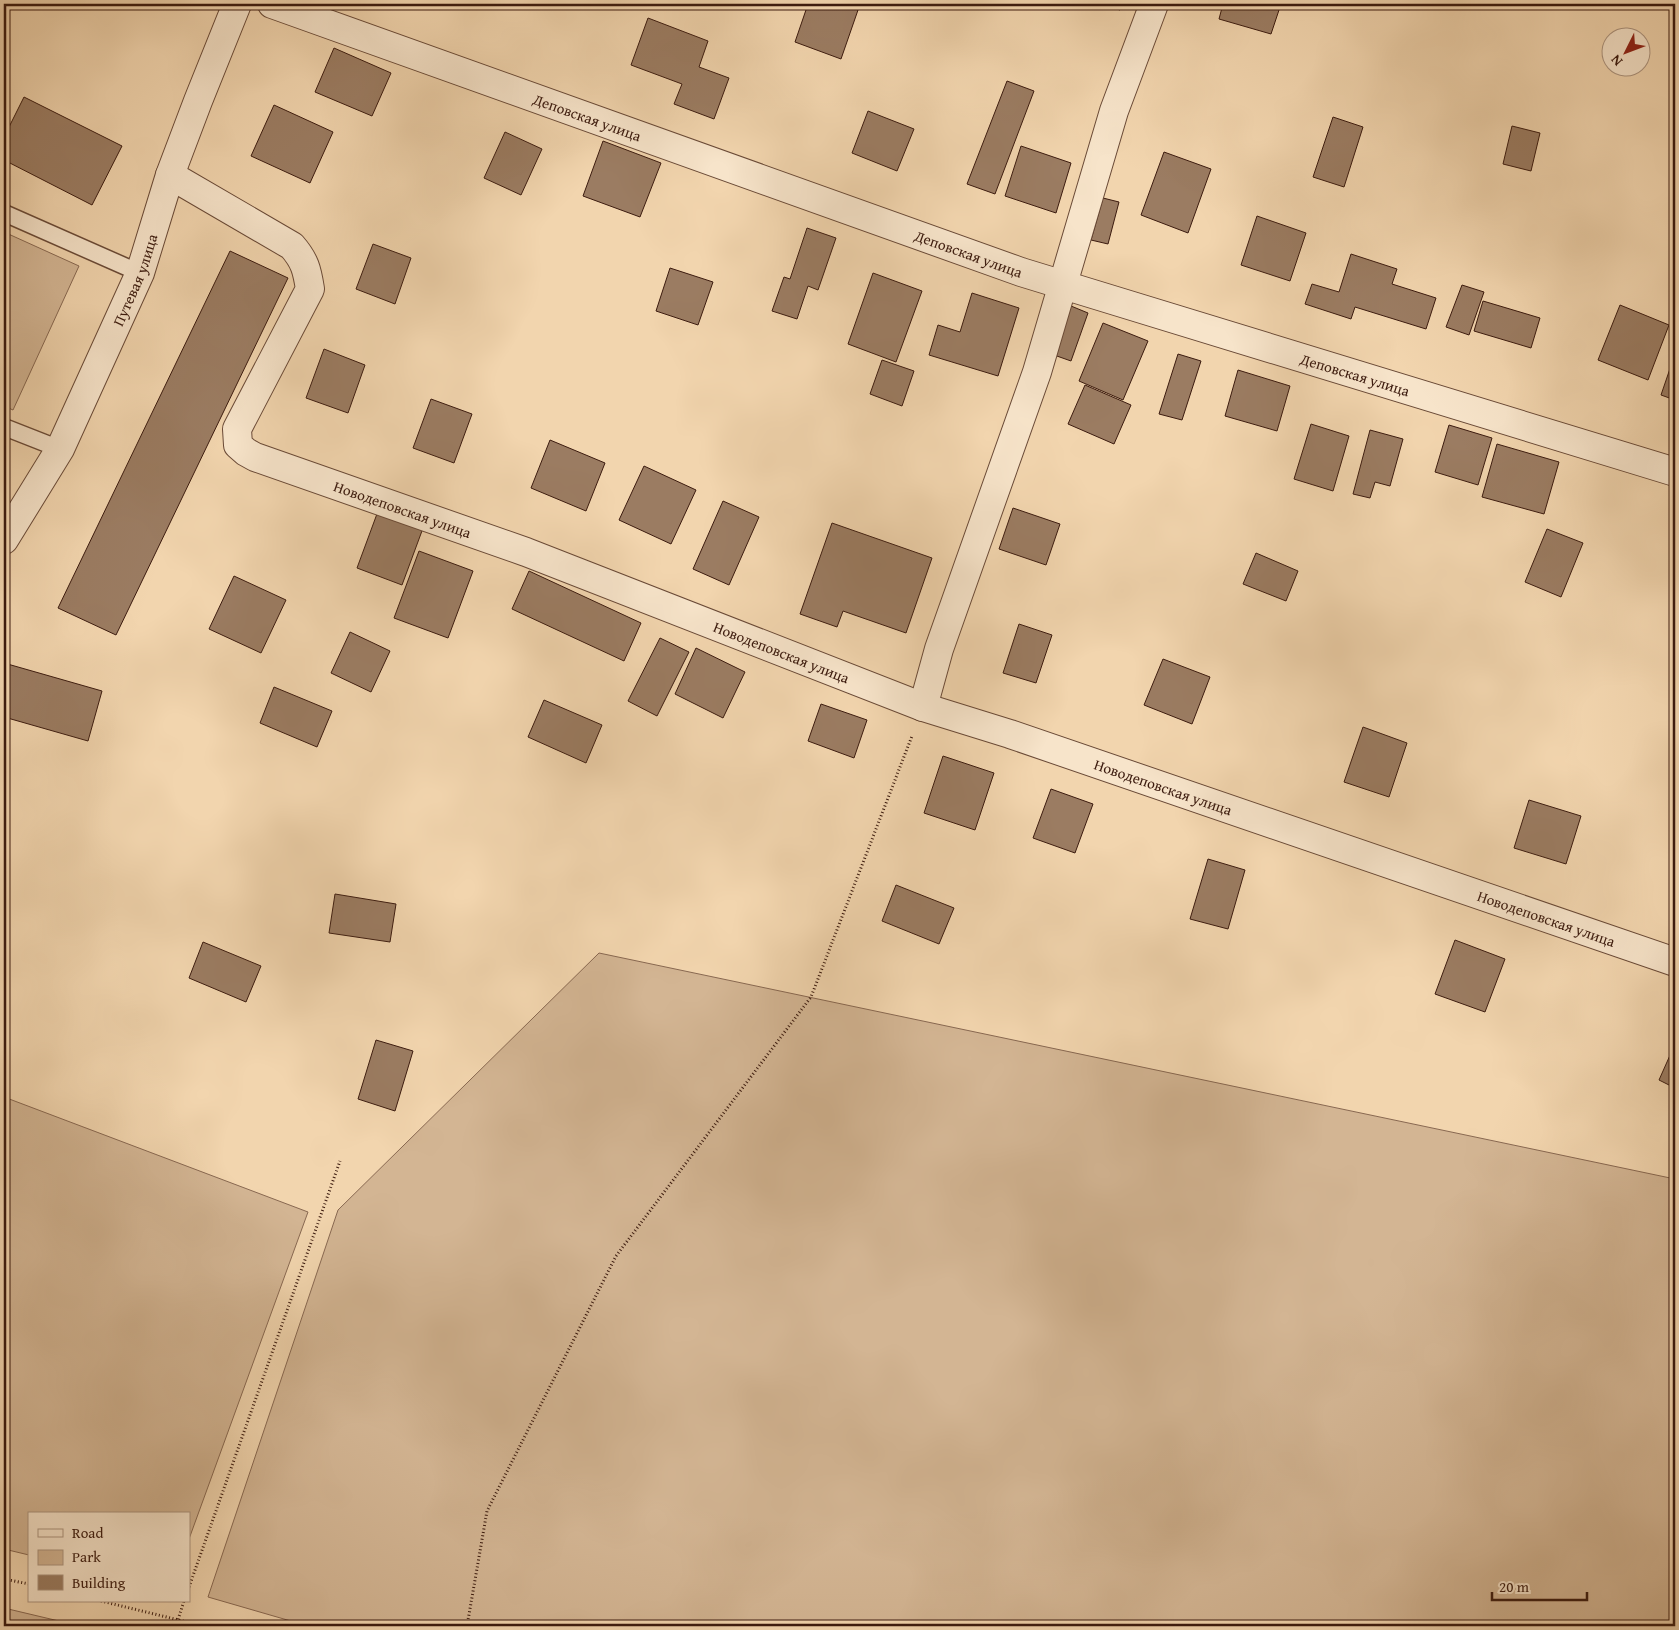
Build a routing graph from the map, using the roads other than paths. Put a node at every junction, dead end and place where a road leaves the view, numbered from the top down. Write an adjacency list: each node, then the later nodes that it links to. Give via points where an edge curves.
1 (237, 4): 4 (street, Путевая улица)
2 (272, 4): 7 (street, Деповская улица)
3 (1154, 4): 7 (street, via 1114,111)
4 (170, 175): 6 (street, Путевая улица); 12 (street, Новодеповская улица, via 292,246 306,267 310,289 237,429 238,446 246,452 526,552)
5 (4, 213): 6 (lane)
6 (140, 273): 9 (street, Путевая улица)
7 (1064, 285): 10 (street, Деповская улица); 12 (street)
8 (4, 427): 9 (lane)
9 (60, 449): 11 (street, Путевая улица)
10 (1675, 472)
11 (4, 540)
12 (923, 707): 13 (street, Новодеповская улица)
13 (1675, 962)

